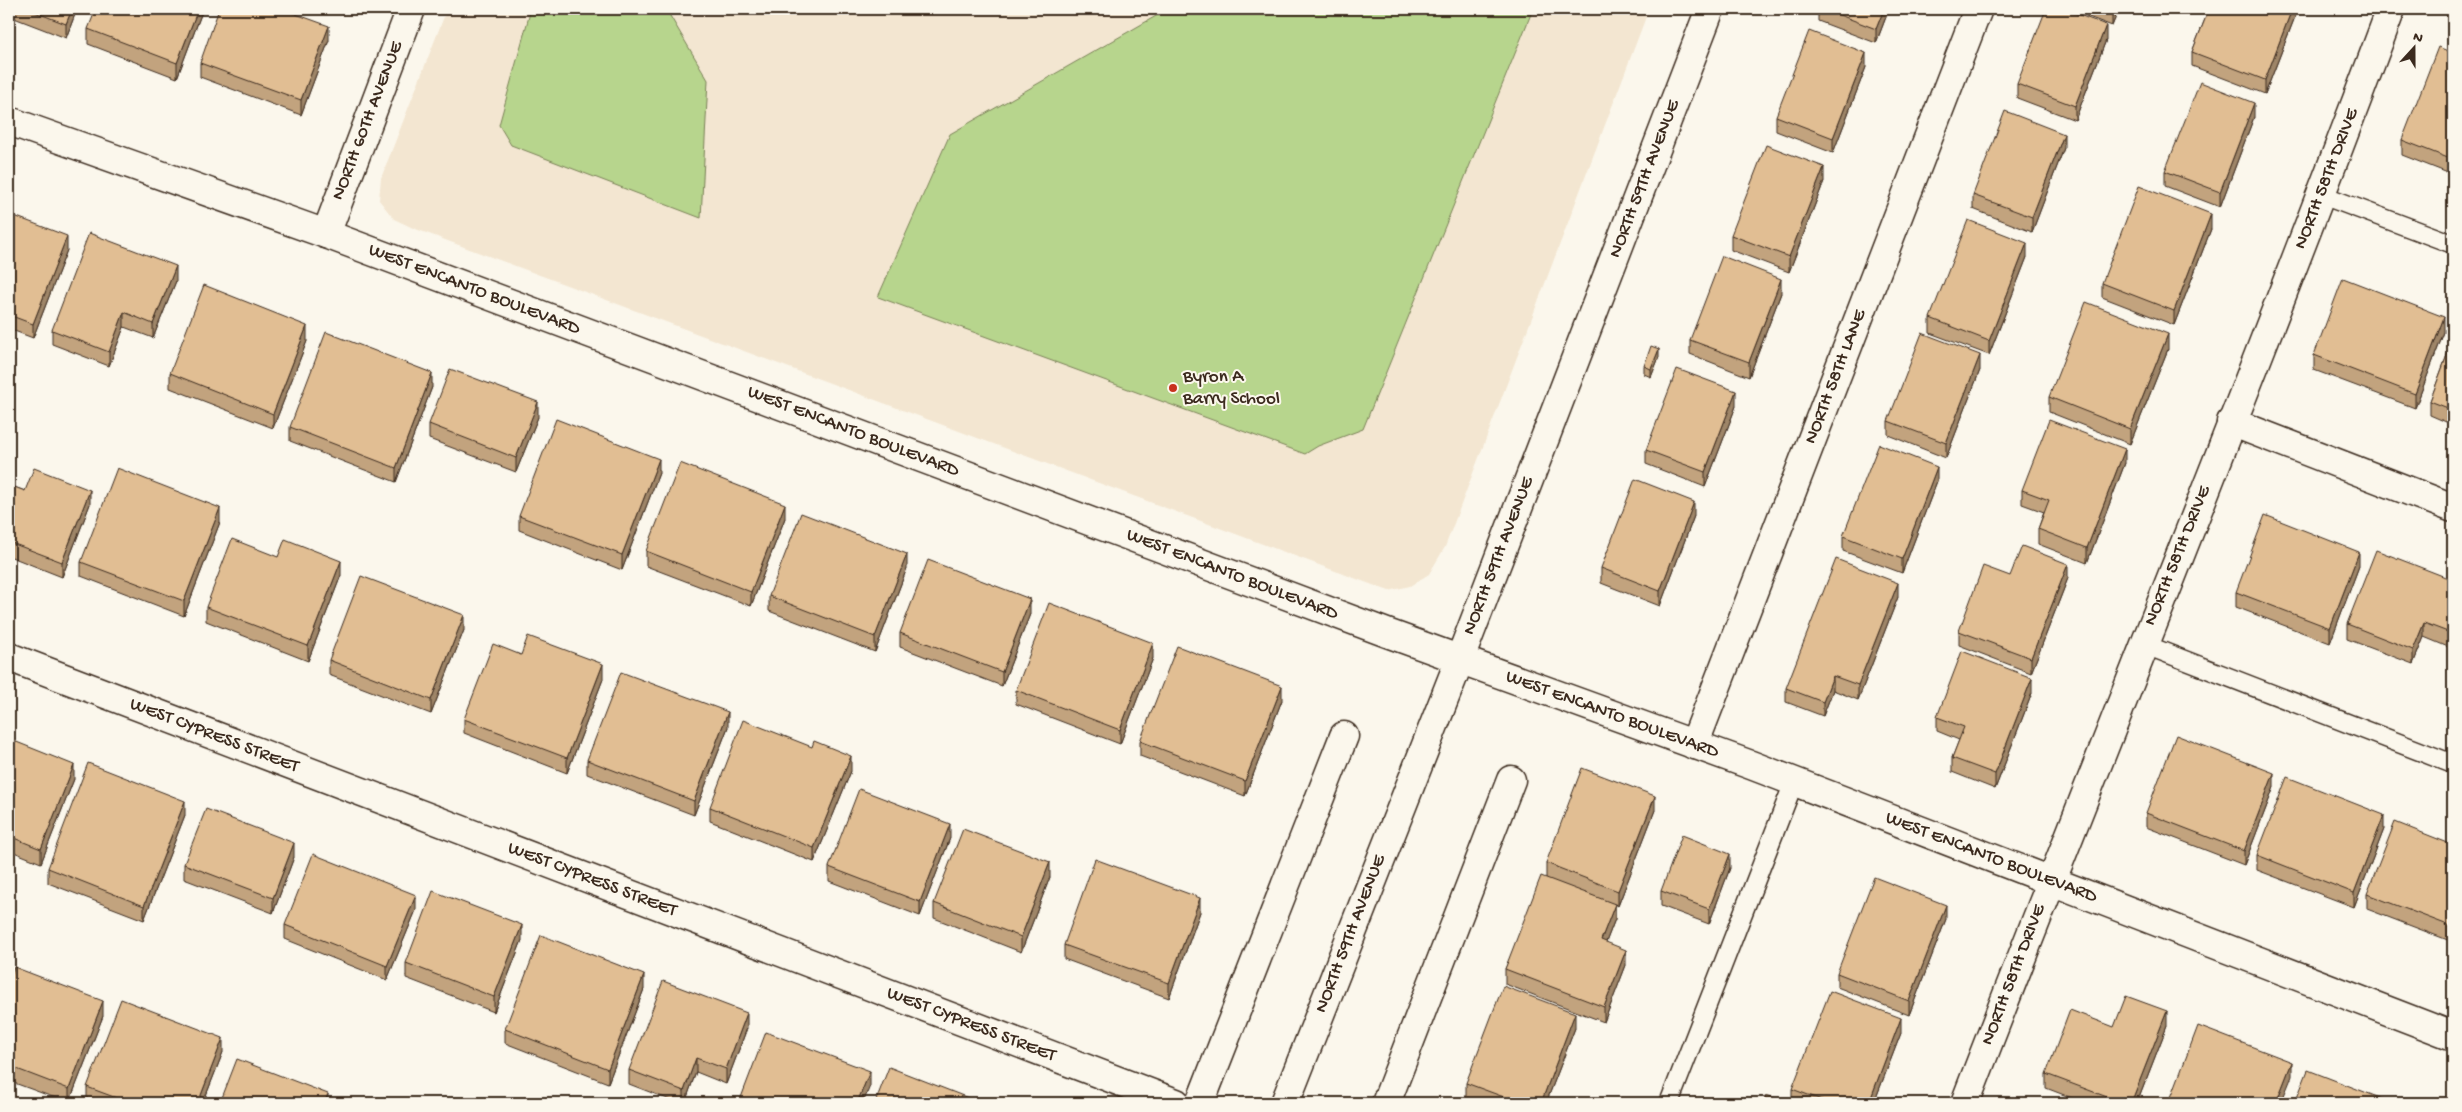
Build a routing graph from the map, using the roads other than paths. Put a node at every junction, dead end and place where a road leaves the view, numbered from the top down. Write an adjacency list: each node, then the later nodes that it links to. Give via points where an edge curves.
1 (411, 9): 7 (street, NORTH 60TH AVENUE)
2 (1710, 9): 13 (street, NORTH 59TH AVENUE)
3 (1978, 9): 15 (street, NORTH 58TH LANE)
4 (2391, 9): 6 (street, NORTH 58TH DRIVE)
5 (9, 121): 7 (street, WEST ENCANTO BOULEVARD)
6 (2322, 195): 8 (lane); 9 (street, NORTH 58TH DRIVE)
7 (326, 234): 13 (street, WEST ENCANTO BOULEVARD)
8 (2453, 244)
9 (2231, 422): 10 (street); 11 (street, NORTH 58TH DRIVE)
10 (2453, 508)
11 (2143, 644): 16 (lane); 19 (street, NORTH 58TH DRIVE)
12 (9, 657): 21 (street, WEST CYPRESS STREET)
13 (1460, 659): 15 (street, WEST ENCANTO BOULEVARD); 23 (street, NORTH 59TH AVENUE)
14 (1344, 736): 22 (street)
15 (1694, 745): 18 (street, WEST ENCANTO BOULEVARD)
16 (2453, 764)
17 (1511, 780): 24 (street)
18 (1794, 782): 19 (street, WEST ENCANTO BOULEVARD); 25 (lane)
19 (2051, 880): 20 (street, WEST ENCANTO BOULEVARD); 26 (street, NORTH 58TH DRIVE)
20 (2453, 1036)
21 (1176, 1103)
22 (1200, 1103)
23 (1285, 1103)
24 (1386, 1103)
25 (1670, 1103)
26 (1965, 1103)

